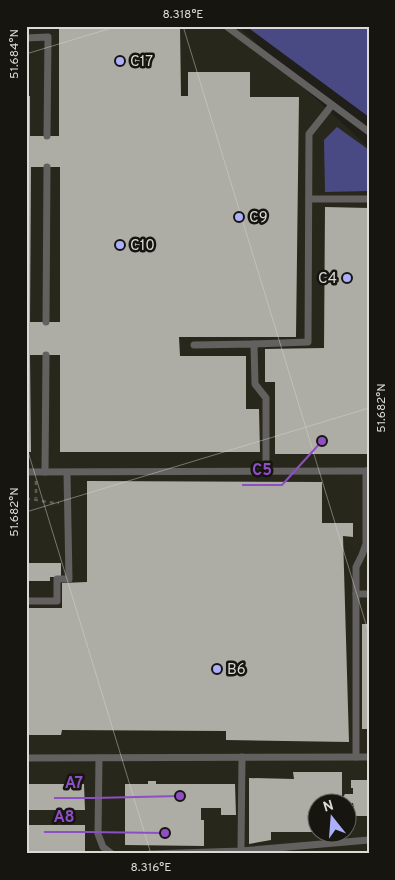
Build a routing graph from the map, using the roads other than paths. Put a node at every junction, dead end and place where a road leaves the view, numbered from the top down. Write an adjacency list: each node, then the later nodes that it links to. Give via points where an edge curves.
1 (226, 26): 3 (lane)
2 (26, 38): 5 (lane, via 48,37)
3 (332, 105): 4 (lane); 7 (lane, via 309,134)
4 (369, 132)
5 (47, 136)
6 (47, 167): 9 (lane)
7 (309, 199): 8 (lane); 11 (lane, via 308,342)
8 (369, 199)
9 (46, 322)
10 (194, 344): 11 (lane)
11 (254, 344): 16 (lane, via 255,384 266,398)
12 (46, 355): 14 (lane)
13 (26, 472): 14 (lane)
14 (45, 472): 15 (lane)
15 (67, 472): 16 (lane); 20 (lane, via 69,579 57,579 57,601)
16 (266, 472): 17 (lane)
17 (368, 472): 18 (lane, via 366,544 356,567)
18 (356, 594): 19 (lane); 22 (lane)
19 (369, 594)
20 (26, 602)
21 (242, 757): 22 (lane); 25 (lane); 27 (lane)
22 (356, 757): 23 (lane)
23 (369, 757)
24 (26, 758): 25 (lane)
25 (99, 758): 28 (lane, via 98,834 103,847)
26 (369, 840): 27 (lane)
27 (241, 851): 29 (lane)
28 (112, 854)
29 (150, 854)

